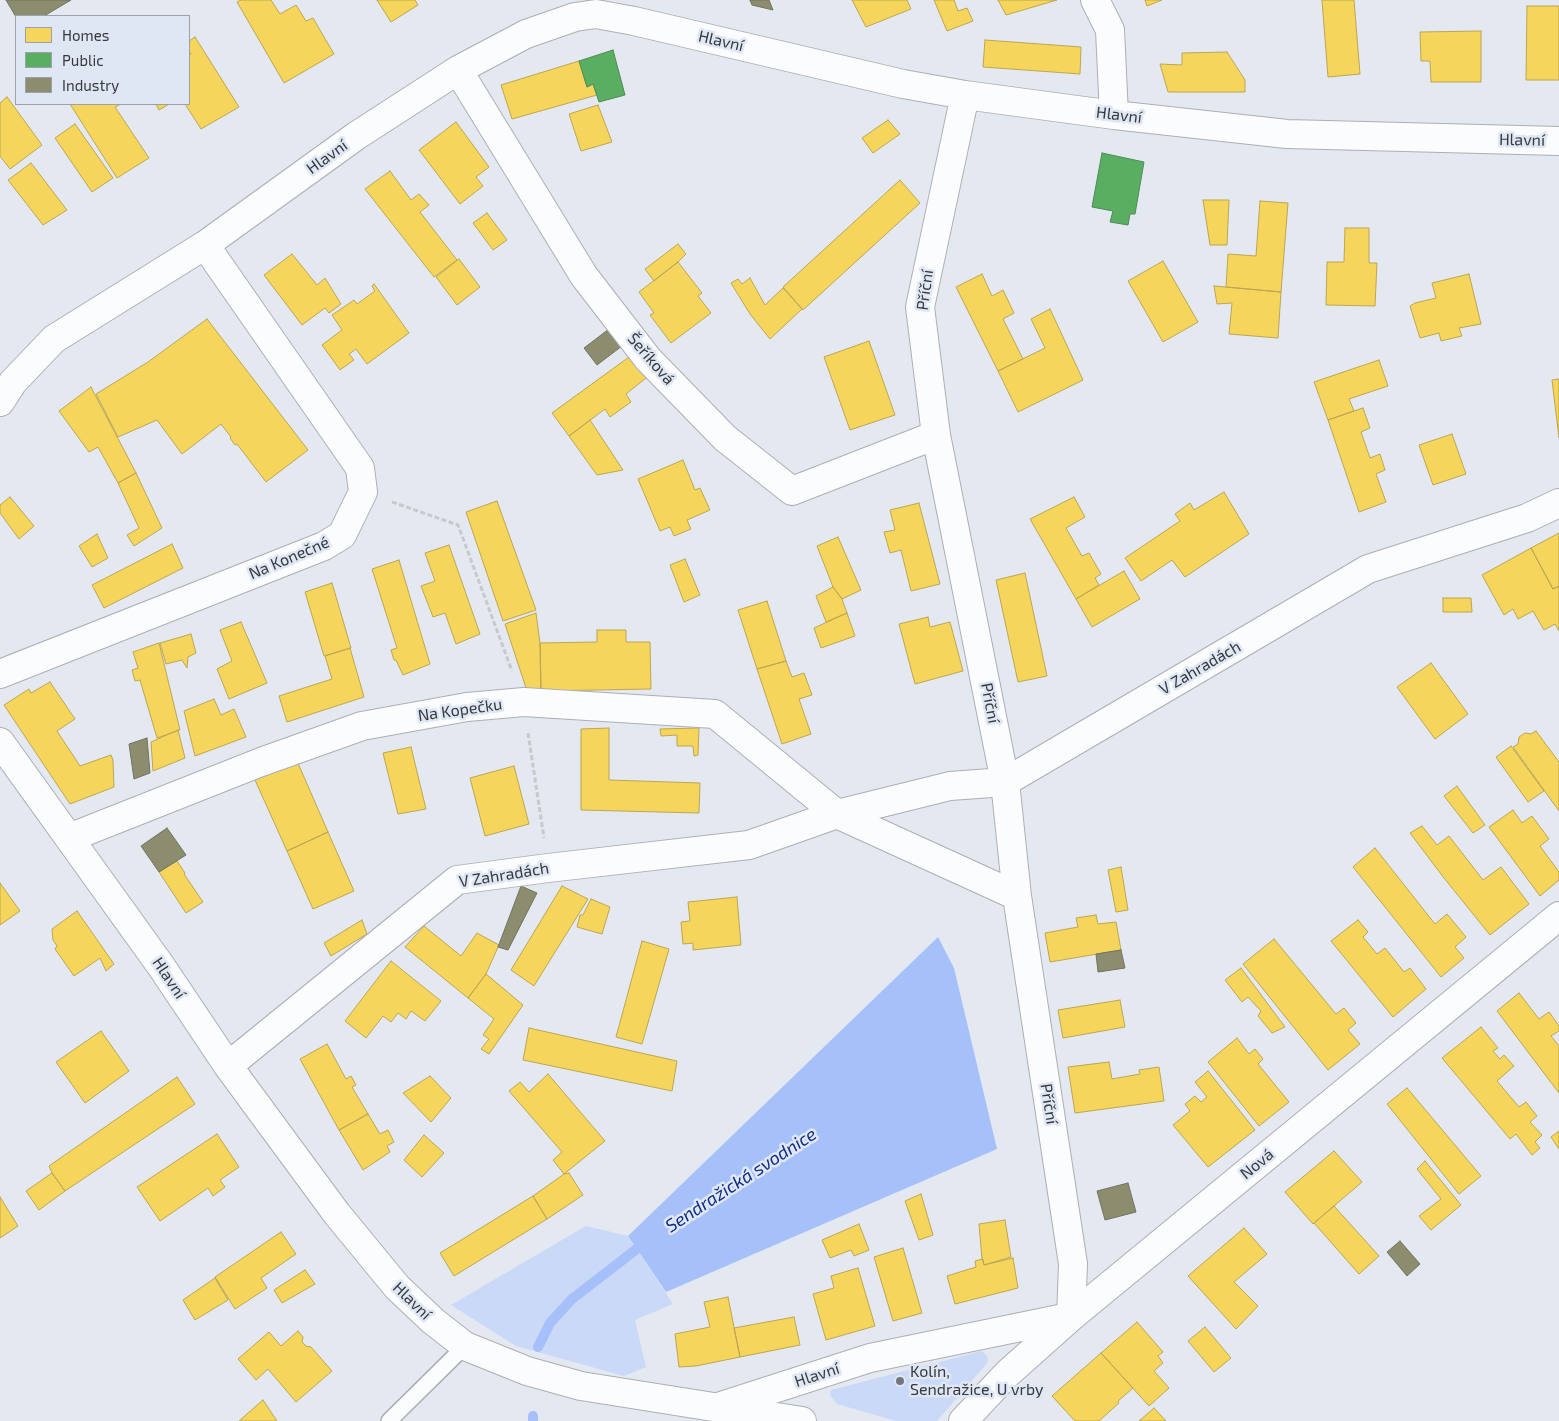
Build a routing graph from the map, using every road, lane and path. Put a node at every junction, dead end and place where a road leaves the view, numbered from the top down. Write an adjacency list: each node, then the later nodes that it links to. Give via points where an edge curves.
1 (1095, 0): 5 (street, via 1110,30)
2 (572, 8): 3 (street, Hlavní); 4 (street, Hlavní, via 903,84)
3 (458, 70): 7 (street, Hlavní, via 356,136); 9 (street, Šeříková, via 584,276 648,359 725,438 792,491)
4 (965, 95): 5 (street, Hlavní); 9 (street, Příční, via 920,307)
5 (1114, 114): 6 (street, Hlavní, via 1287,134)
6 (1559, 141)
7 (205, 245): 8 (street, Hlavní, via 54,339 13,382); 10 (street, via 360,468)
8 (0, 402)
9 (936, 435): 15 (street, Příční)
10 (363, 492): 12 (street, Na Konečné, via 342,535 324,546); 13 (path, via 458,525)
11 (1559, 503): 15 (street, V Zahradách, via 1527,518 1368,570)
12 (0, 674)
13 (524, 702): 16 (street, Na Kopečku, via 715,714); 17 (street, Na Kopečku, via 467,707 362,726); 18 (path)
14 (0, 742): 17 (street, Hlavní)
15 (1005, 782): 16 (street, V Zahradách, via 950,786); 19 (street, Příční)
16 (837, 814): 18 (street, V Zahradách, via 749,846); 19 (street)
17 (69, 838): 21 (street, Hlavní)
18 (548, 868): 21 (street, V Zahradách, via 456,880)
19 (1017, 896): 22 (street, Příční, via 1073,1264)
20 (1559, 916): 22 (street, Nová)
21 (228, 1066): 23 (street, Hlavní, via 337,1214 397,1288)
22 (1071, 1317): 24 (street, Hlavní, via 870,1358); 27 (street, Nová, via 1007,1374)
23 (465, 1346): 24 (street, Hlavní, via 527,1371 581,1386); 25 (lane)
24 (718, 1407): 26 (street)
25 (389, 1421)
26 (802, 1421)
27 (963, 1421)

